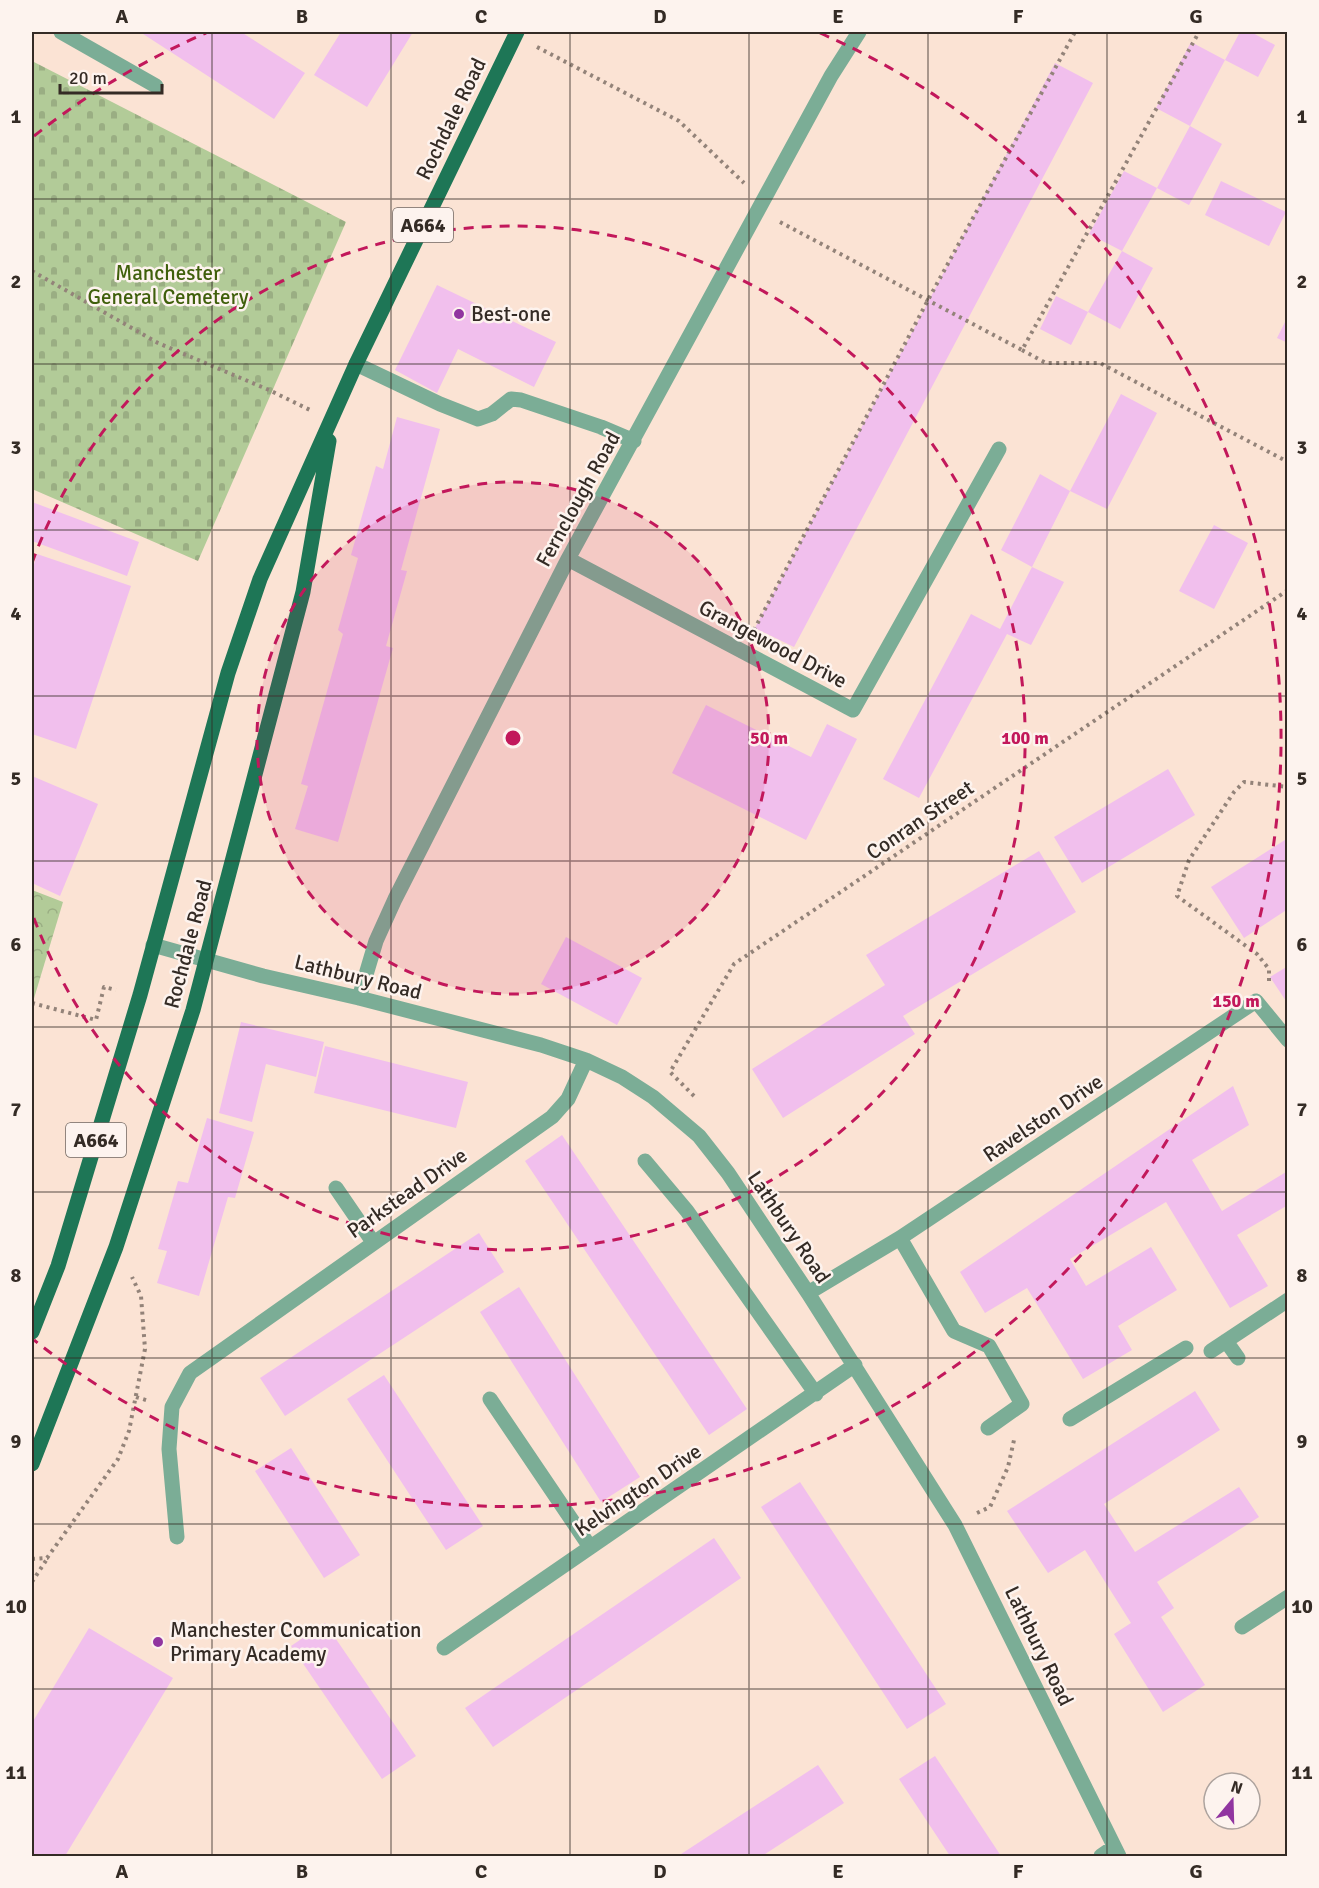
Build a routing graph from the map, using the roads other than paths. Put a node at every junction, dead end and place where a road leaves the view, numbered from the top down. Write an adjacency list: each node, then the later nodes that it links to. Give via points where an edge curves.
1 (61, 32): 4 (street)
2 (859, 32): 7 (street, Fernclough Road, via 831,76)
3 (516, 33): 5 (main road, Rochdale Road / A664)
4 (156, 86)
5 (356, 364): 6 (main road, Rochdale Road / A664); 7 (street, via 478,419 511,399 521,400)
6 (332, 420): 10 (main road, Rochdale Road / A664, via 260,579 242,631); 11 (main road, Rochdale Road / A664, via 303,592)
7 (634, 441): 9 (street, Fernclough Road)
8 (999, 449): 9 (street, Grangewood Drive, via 853,710)
9 (568, 559): 12 (street, Fernclough Road, via 395,898 376,941)
10 (153, 945): 11 (street, Lathbury Road); 21 (main road, Rochdale Road / A664, via 58,1266)
11 (205, 961): 12 (street, Lathbury Road); 31 (main road, Rochdale Road / A664, via 193,1010 116,1246)
12 (359, 998): 14 (street, Lathbury Road)
13 (1287, 1040): 17 (street, Ravelston Drive, via 1256,1001)
14 (586, 1060): 18 (street, Parkstead Drive, via 568,1099 552,1117); 19 (street, Lathbury Road, via 653,1097 699,1136)
15 (645, 1161): 27 (street, via 687,1212)
16 (336, 1188): 18 (street)
17 (900, 1238): 19 (street, Ravelston Drive); 30 (street, via 954,1331 989,1346 1022,1404)
18 (374, 1242): 32 (street, Parkstead Drive, via 190,1373 172,1407 169,1449)
19 (808, 1293): 26 (street, Lathbury Road)
20 (1287, 1300): 22 (street)
21 (32, 1332)
22 (1227, 1341): 24 (street); 25 (street)
23 (1186, 1348): 29 (street)
24 (1211, 1351)
25 (1238, 1358)
26 (855, 1365): 27 (street, Kelvington Drive); 37 (street, Lathbury Road, via 955,1525)
27 (816, 1394): 33 (street, Kelvington Drive)
28 (490, 1399): 33 (street)
29 (1070, 1419)
30 (988, 1428)
31 (32, 1464)
32 (177, 1537)
33 (590, 1547): 36 (street, Kelvington Drive)
34 (1287, 1596): 35 (street)
35 (1242, 1627)
36 (444, 1648)
37 (1116, 1852): 38 (street)
38 (1101, 1857)

